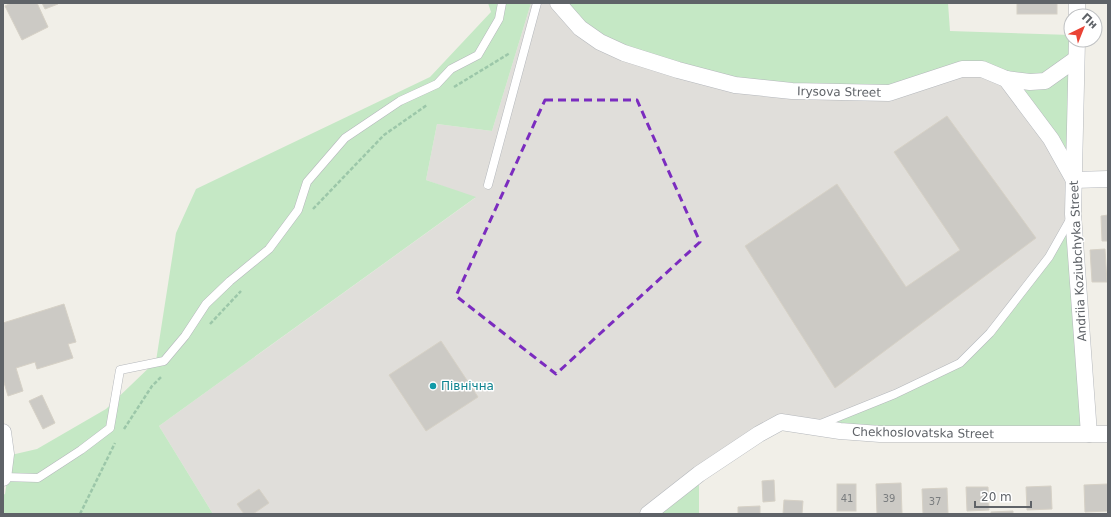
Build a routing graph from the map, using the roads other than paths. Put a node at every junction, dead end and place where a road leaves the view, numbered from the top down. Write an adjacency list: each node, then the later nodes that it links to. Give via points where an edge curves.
1 (502, 3): 15 (lane, via 499,19 478,55 451,69 437,84 400,101 345,138 307,182 298,210 269,249 206,304 185,336 164,361 120,370 110,428 38,478)
2 (537, 3): 9 (lane)
3 (558, 3): 6 (street, Irysova Street, via 580,28 600,42 624,53 735,85 792,91 889,93 962,69 982,69)
4 (1077, 48): 5 (street, Andriia Koziubchyka Street)
5 (1076, 59): 6 (street, Irysova Street, via 1045,81); 8 (street, Andriia Koziubchyka Street)
6 (1006, 79): 8 (street, via 1051,139)
7 (1108, 179): 8 (street)
8 (1074, 180): 10 (street, Andriia Koziubchyka Street)
9 (488, 185)
10 (1074, 214): 11 (lane, via 1049,257 990,333 960,363 895,394); 13 (street, Andriia Koziubchyka Street)
11 (814, 427): 13 (street, Chekhoslovatska Street, via 880,434); 16 (street, Chekhoslovatska Street, via 781,422 699,474)
12 (3, 432): 15 (street, via 6,454)
13 (1090, 434): 14 (street, Chekhoslovatska Street)
14 (1108, 434)
15 (3, 478)
16 (648, 514)

